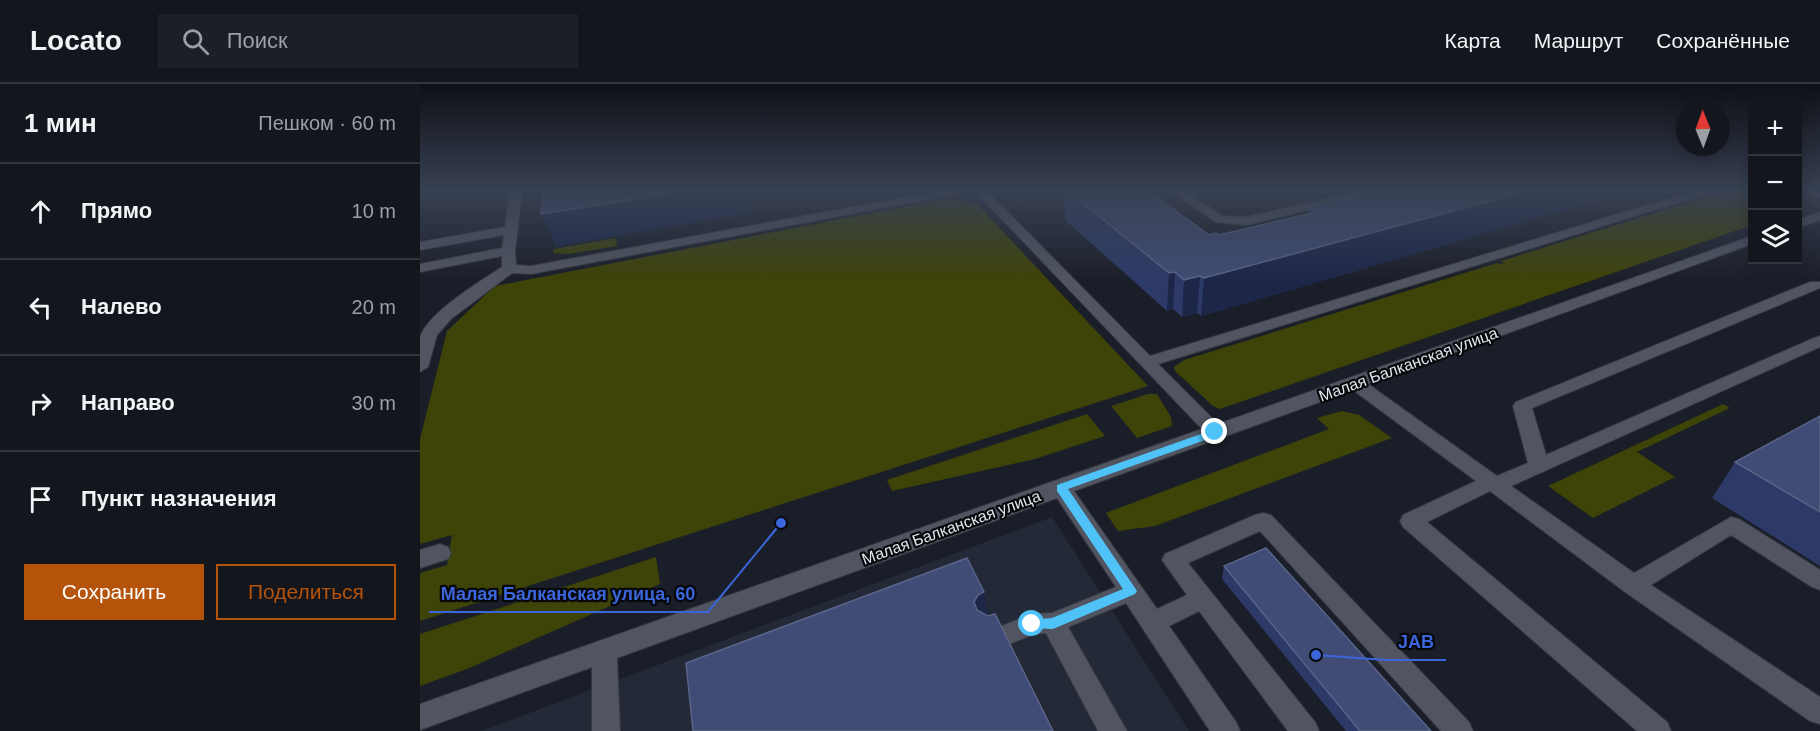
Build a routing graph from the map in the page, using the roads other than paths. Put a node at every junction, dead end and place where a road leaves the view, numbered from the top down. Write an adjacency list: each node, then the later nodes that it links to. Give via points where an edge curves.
1 (512, 221): 5 (street)
2 (794, 221): 10 (street, via 531,270)
3 (1010, 221): 13 (street)
4 (1606, 221): 13 (street)
5 (511, 230): 7 (street); 8 (street)
6 (1748, 241): 15 (street, Малая Балканская улица)
7 (420, 246)
8 (508, 251): 9 (street); 10 (street)
9 (420, 268)
10 (509, 269): 14 (street, via 488,281 437,324 429,334)
11 (1815, 285): 17 (street, via 1522,406)
12 (1820, 341): 17 (street)
13 (1147, 362): 16 (street)
14 (420, 368)
15 (1355, 383): 16 (street, Малая Балканская улица); 18 (street)
16 (1215, 432): 19 (street, Малая Балканская улица)
17 (1539, 466): 18 (street)
18 (1493, 483): 21 (street); 35 (street, via 1411,521)
19 (1061, 488): 22 (street); 27 (street, Малая Балканская улица)
20 (1820, 581): 21 (street, via 1731,525)
21 (1633, 585): 28 (street)
22 (1131, 591): 24 (street); 25 (street)
23 (1203, 598): 24 (street); 33 (street); 34 (street, via 1173,560 1263,521)
24 (1152, 622): 32 (street)
25 (1053, 623): 26 (street, via 1032,624); 31 (street)
26 (995, 639)
27 (604, 651): 29 (street, Малая Балканская улица); 30 (street)
28 (1820, 712)
29 (420, 717)
30 (606, 731)
31 (1113, 731)
32 (1226, 731)
33 (1305, 731)
34 (1459, 731)
35 (1657, 731)

